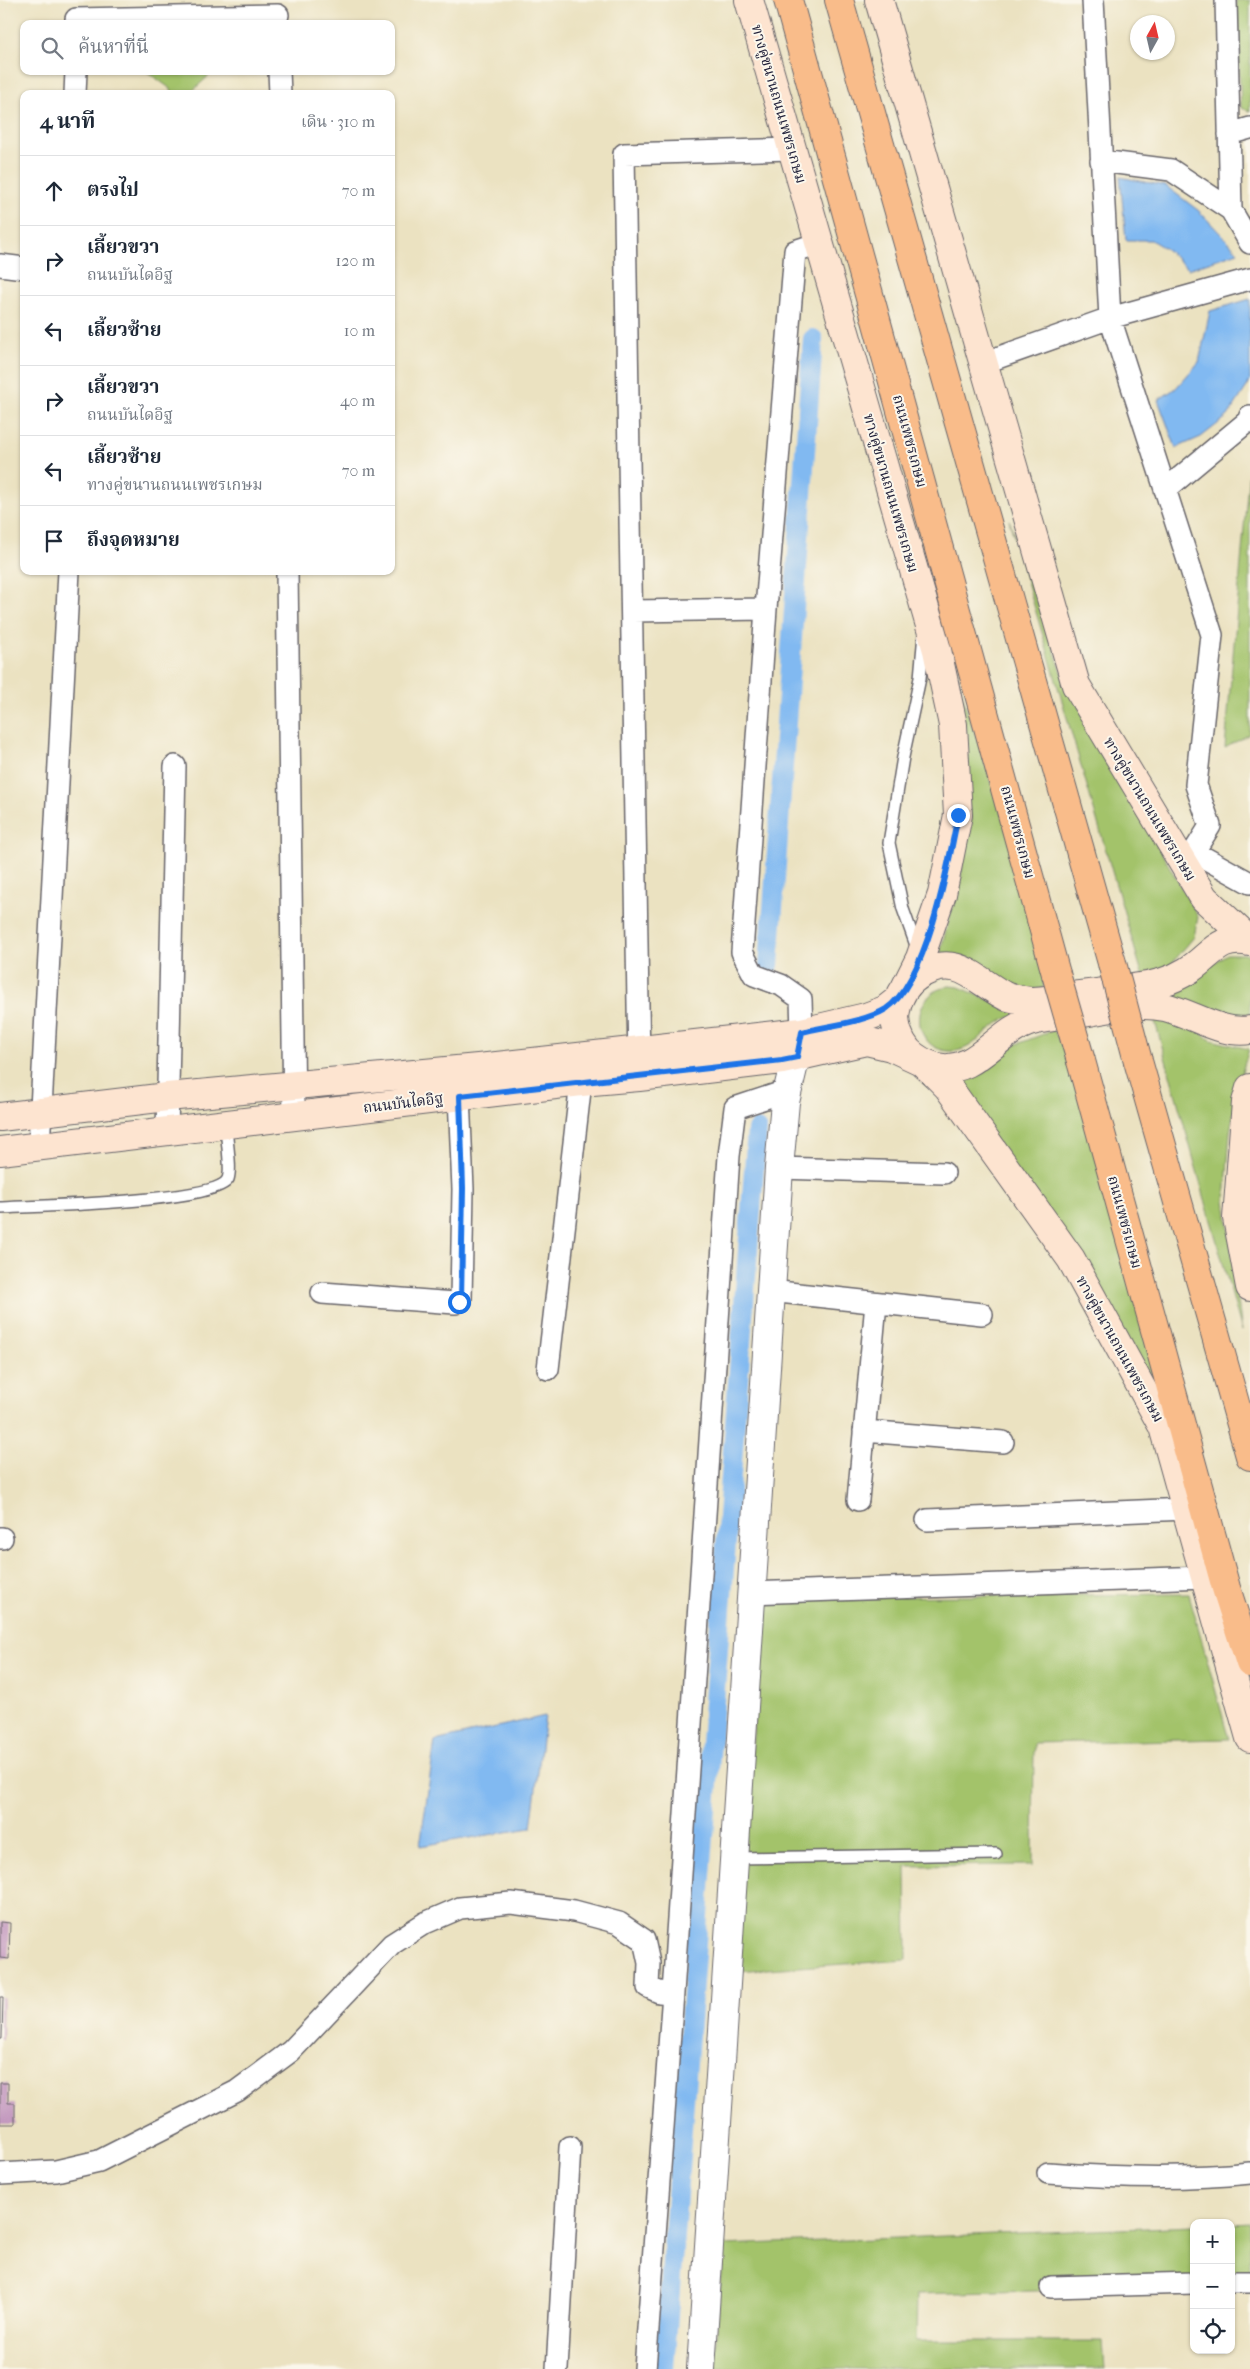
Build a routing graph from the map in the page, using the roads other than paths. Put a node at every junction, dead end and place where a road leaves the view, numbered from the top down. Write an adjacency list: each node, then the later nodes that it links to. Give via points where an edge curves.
1 (749, 0): 15 (main road, ทางคู่ขนานถนนเพชรเกษม)
2 (787, 0): 73 (highway, ถนนเพชรเกษม, bridge, via 1223,1579)
3 (839, 0): 67 (highway, bridge)
4 (879, 0): 24 (main road, ทางคู่ขนานถนนเพชรเกษม)
5 (1093, 0): 16 (street)
6 (1226, 0): 14 (street)
7 (278, 13): 8 (street)
8 (76, 14)
9 (76, 75): 11 (street)
10 (279, 75): 12 (street)
11 (75, 90)
12 (280, 90)
13 (1250, 128): 14 (street)
14 (1229, 134): 17 (street)
15 (792, 149): 18 (main road, ทางคู่ขนานถนนเพชรเกษม); 30 (street, via 624,154)
16 (1101, 161): 17 (street, via 1171,170); 23 (street)
17 (1231, 210): 19 (street)
18 (819, 243): 29 (street, via 796,251); 31 (main road, ทางคู่ขนานถนนเพชรเกษม)
19 (1250, 243)
20 (0, 265): 21 (street)
21 (20, 268)
22 (1250, 279): 23 (street)
23 (1110, 318): 24 (street); 26 (street)
24 (983, 363): 33 (main road, ทางคู่ขนานถนนเพชรเกษม, via 1076,685)
25 (1250, 416): 26 (street)
26 (1165, 490): 33 (street, via 1212,635 1196,785 1210,826)
27 (69, 575): 49 (street)
28 (287, 575): 44 (street)
29 (766, 608): 30 (street); 39 (street, via 742,952 754,975 781,985 801,999)
30 (632, 611): 40 (street)
31 (926, 612): 36 (lane, via 920,678 889,843 903,909); 36 (main road, ทางคู่ขนานถนนเพชรเกษม, via 953,725 958,815 942,894)
32 (175, 766): 48 (street)
33 (1189, 859): 34 (street); 35 (main road, ทางคู่ขนานถนนเพชรเกษม, via 1204,898)
34 (1250, 883)
35 (1250, 942): 37 (main road, ถนนบันไดอิฐ, via 1225,942 1213,948 1189,970 1165,982 1136,988 1032,1000 1006,997 961,968 944,967 927,970 914,978)
36 (920, 958): 37 (main road, ทางคู่ขนานถนนเพชรเกษม)
37 (902, 994): 39 (main road, ถนนบันไดอิฐ, via 885,1010); 41 (main road, ทางคู่ขนานถนนเพชรเกษม, via 896,1012 896,1026 901,1041)
38 (1250, 1030): 41 (main road, via 1228,1031 1190,1014 1163,1007 1135,1005 1031,1021 960,1066 942,1068)
39 (799, 1044): 40 (main road, ถนนบันไดอิฐ); 41 (main road, ถนนบันไดอิฐ, via 866,1040); 42 (main road, ถนนบันไดอิฐ); 46 (street)
40 (639, 1050): 42 (street); 44 (main road, ถนนบันไดอิฐ)
41 (921, 1061): 69 (main road, ทางคู่ขนานถนนเพชรเกษม, via 948,1087 1070,1259 1163,1427)
42 (639, 1077): 43 (main road, ถนนบันไดอิฐ)
43 (581, 1082): 47 (main road, ถนนบันไดอิฐ); 64 (street)
44 (294, 1086): 48 (main road, ถนนบันไดอิฐ); 51 (street)
45 (1250, 1088): 59 (main road, via 1236,1218)
46 (789, 1090): 56 (street); 77 (street, via 735,1108)
47 (460, 1096): 51 (main road, ถนนบันไดอิฐ); 61 (street, via 463,1188 461,1300 455,1303)
48 (167, 1097): 49 (main road, ถนนบันไดอิฐ); 53 (street)
49 (41, 1112): 50 (main road, ถนนบันไดอิฐ); 54 (street)
50 (0, 1117)
51 (294, 1117): 52 (main road, ถนนบันไดอิฐ)
52 (226, 1125): 53 (main road, ถนนบันไดอิฐ); 58 (lane, via 228,1180 218,1188 175,1197)
53 (167, 1132): 54 (main road, ถนนบันไดอิฐ)
54 (39, 1146): 55 (main road, ถนนบันไดอิฐ)
55 (0, 1151)
56 (779, 1168): 57 (street); 60 (street)
57 (944, 1173)
58 (0, 1208)
59 (1250, 1286)
60 (770, 1291): 62 (street); 72 (street)
61 (322, 1293)
62 (876, 1303): 63 (street); 65 (street)
63 (982, 1314)
64 (548, 1369)
65 (864, 1431): 66 (street); 68 (street)
66 (1003, 1442)
67 (1250, 1456)
68 (858, 1500)
69 (1186, 1509): 70 (street); 71 (main road, ทางคู่ขนานถนนเพชรเกษม)
70 (927, 1520)
71 (1205, 1577): 72 (street); 74 (main road, ทางคู่ขนานถนนเพชรเกษม)
72 (751, 1593): 76 (street)
73 (1250, 1662)
74 (1250, 1738)
75 (996, 1854): 76 (lane)
76 (734, 1858): 88 (street)
77 (673, 1992): 81 (street, via 659,1992 648,1986 649,1963 644,1940 620,1923 574,1911 511,1903 460,1908 425,1923 392,1944 290,2051 237,2091 99,2161 56,2171); 87 (street)
78 (570, 2147): 86 (street)
79 (1048, 2173): 80 (street, via 1113,2178)
80 (1250, 2173)
81 (0, 2174)
82 (1235, 2282): 83 (street)
83 (1250, 2282)
84 (1190, 2283): 85 (street)
85 (1051, 2287)
86 (557, 2369)
87 (645, 2369)
88 (701, 2369)

